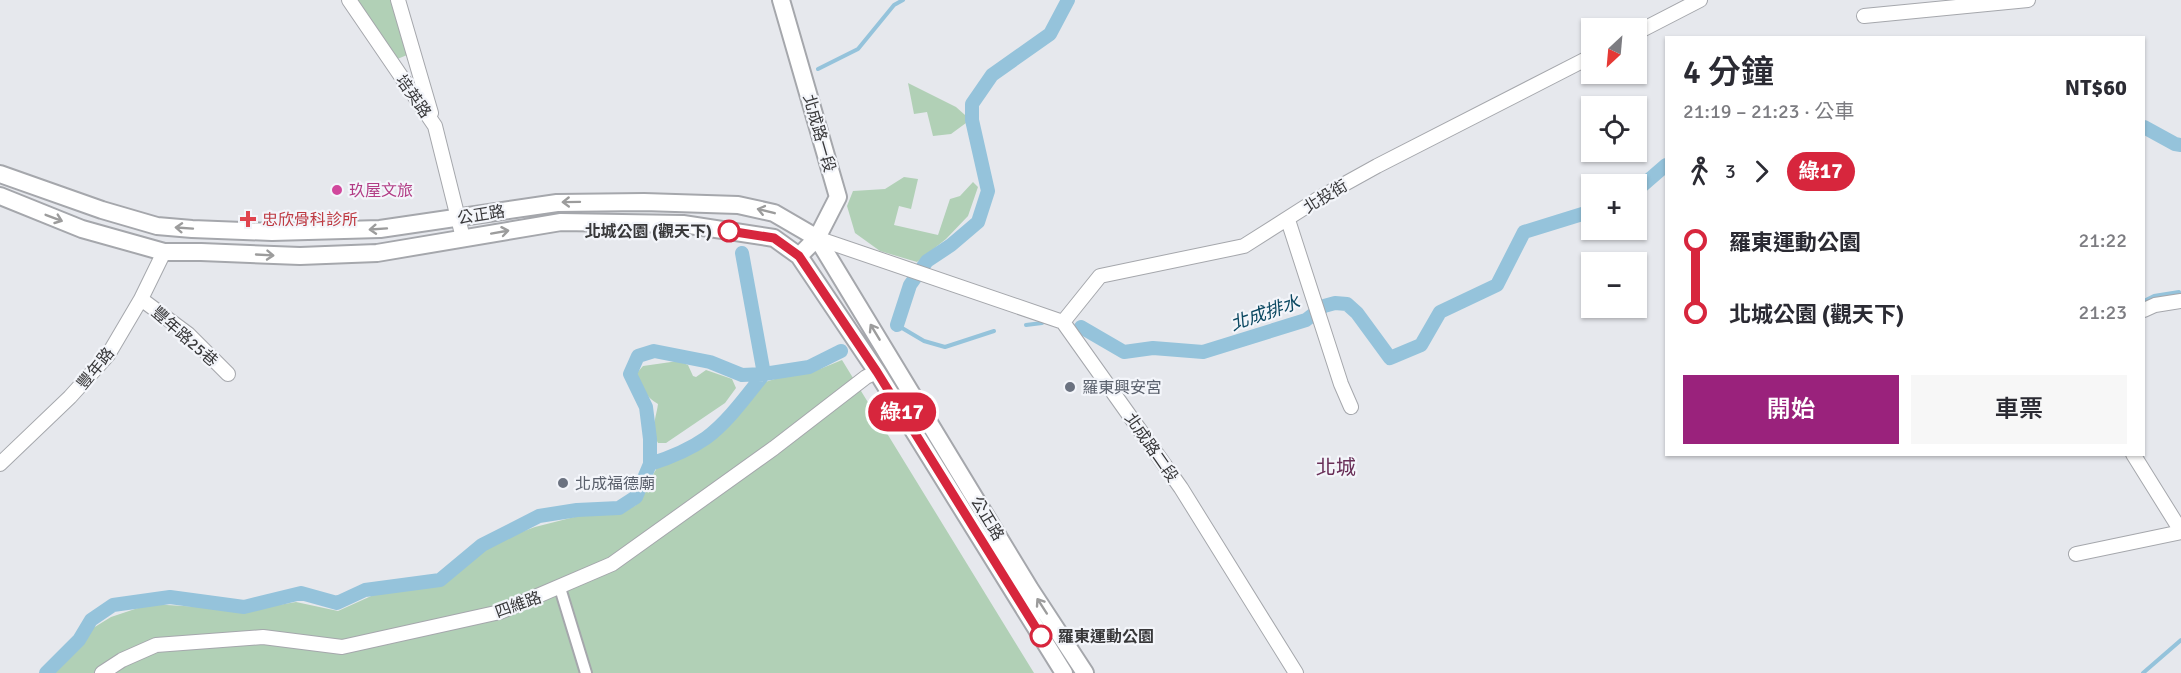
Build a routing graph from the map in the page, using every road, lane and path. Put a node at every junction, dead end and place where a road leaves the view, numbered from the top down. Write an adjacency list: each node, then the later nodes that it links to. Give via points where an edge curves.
1 (349, 0): 9 (street, 培英路)
2 (398, 0): 9 (street)
3 (781, 0): 15 (street, 北成路一段, via 838,197)
4 (1700, 0): 7 (street)
5 (2028, 0): 6 (street)
6 (1864, 16)
7 (1647, 27)
8 (1581, 62): 13 (street, 北投街, via 1377,166)
9 (435, 126): 12 (street, 培英路)
10 (0, 174): 12 (street, 公正路, one-way to 10, via 380,229 272,232 157,226)
11 (0, 196): 16 (street, 公正路, one-way to 16, via 82,229)
12 (457, 218): 14 (street, 培英路); 15 (street, 公正路, one-way to 12, via 774,213 738,205 557,202)
13 (1287, 220): 21 (street, 北投街, via 1244,246 1100,276); 25 (street)
14 (464, 238): 16 (street, 公正路, one-way to 14, via 300,256 377,253); 17 (street, 公正路, one-way to 17, via 561,222 683,224 774,238)
15 (817, 238): 17 (street, 北成路一段); 21 (street); 22 (street, 公正路, one-way to 15)
16 (164, 252): 18 (street, 豐年路)
17 (799, 256): 23 (street, 公正路)
18 (141, 299): 24 (street, 豐年路25巷, via 188,334); 27 (street, 豐年路, via 108,355)
19 (2181, 301): 20 (street)
20 (2145, 310)
21 (1063, 322): 35 (street, 北成路二段, via 1181,488)
22 (893, 362): 23 (street); 34 (street, 公正路, one-way to 22)
23 (877, 372): 30 (street, 四維路, via 612,564); 33 (street, 公正路)
24 (228, 374)
25 (1350, 407)
26 (2134, 456): 28 (street)
27 (0, 464)
28 (2181, 532): 29 (street)
29 (2076, 554)
30 (560, 588): 31 (street, 四維路, via 500,612 342,647 263,637 156,645); 32 (street)
31 (102, 673)
32 (586, 673)
33 (1064, 673)
34 (1085, 673)
35 (1296, 673)

